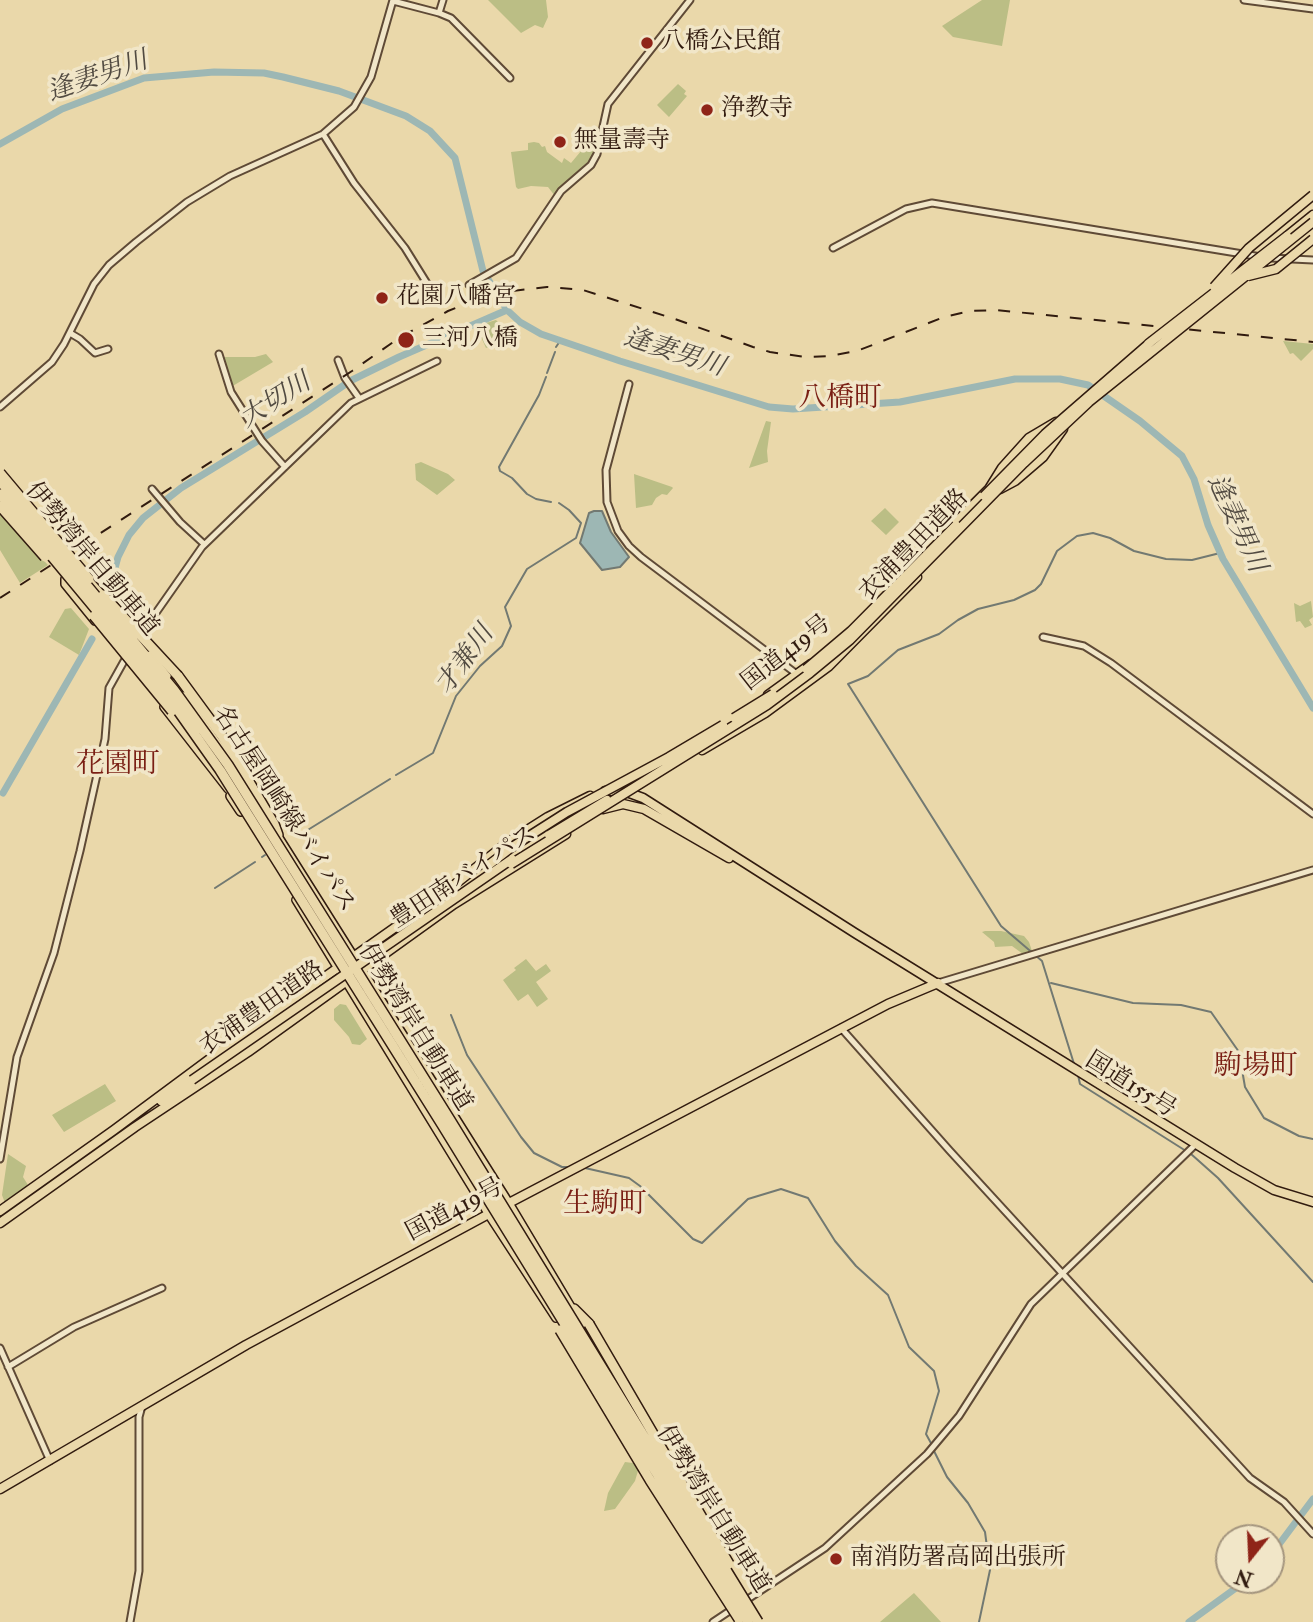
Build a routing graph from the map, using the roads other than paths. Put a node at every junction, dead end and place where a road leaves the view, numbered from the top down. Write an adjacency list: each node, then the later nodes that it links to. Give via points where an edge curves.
1 (443, 0): 6 (street)
2 (690, 0): 17 (street, via 608,104 595,160 561,191 516,258)
3 (1244, 0): 5 (street)
4 (393, 1): 6 (street); 8 (street, via 364,92)
5 (1313, 9)
6 (439, 13): 7 (street, via 451,18)
7 (510, 78)
8 (323, 134): 18 (street); 21 (street, via 230,176 187,202 101,275)
9 (1313, 194): 19 (highway, 衣浦豊田道路, bridge, via 1249,248)
10 (1313, 215): 19 (highway, 衣浦豊田道路, bridge)
11 (1313, 222): 16 (highway, 衣浦豊田道路, bridge)
12 (1313, 239): 16 (highway, 衣浦豊田道路, bridge, via 1276,269)
13 (833, 248): 14 (street, via 906,209 932,203)
14 (1265, 257): 15 (street); 20 (highway)
15 (1313, 260)
16 (1245, 277): 22 (highway, 衣浦豊田道路, bridge)
17 (471, 283)
18 (428, 285)
19 (1198, 305): 22 (highway, 衣浦豊田道路, bridge)
20 (1192, 314)
21 (70, 333): 23 (street, via 95,353); 29 (street, via 52,362)
22 (1153, 346): 30 (highway, 国道419号, bridge); 33 (highway, 衣浦豊田道路, bridge, via 1023,470); 33 (highway, 衣浦豊田道路, bridge, via 1060,414 1013,460); 46 (highway, 衣浦豊田道路, bridge, via 1045,434 851,631 782,688); 47 (highway, 衣浦豊田道路, bridge, via 1046,442 850,640 788,690)
23 (107, 349)
24 (219, 354): 31 (street, via 229,389)
25 (338, 360): 28 (street)
26 (437, 361): 28 (street)
27 (629, 384): 44 (street, via 606,470 607,502 618,531 641,556)
28 (359, 398): 31 (street)
29 (0, 407)
30 (1079, 407): 33 (highway, 国道419号, via 1043,457 1015,481); 33 (highway, 国道419号, via 1029,438 1002,468)
31 (285, 467): 37 (street)
32 (0, 476): 38 (main road, 名古屋岡崎線バイパス, bridge); 49 (highway, bridge, via 178,676 222,736); 93 (highway, 伊勢湾岸自動車道, bridge, via 174,690 228,765)
33 (998, 485): 43 (highway, 国道419号, via 886,610); 44 (highway, 国道419号)
34 (152, 489): 37 (street)
35 (0, 494): 92 (highway, 伊勢湾岸自動車道, bridge, via 200,740 443,1126)
36 (0, 505): 39 (main road, 名古屋岡崎線バイパス, bridge); 52 (highway, bridge, via 177,717)
37 (204, 544): 40 (street)
38 (73, 566): 40 (main road, bridge); 49 (main road, 名古屋岡崎線バイパス, bridge, via 184,696)
39 (65, 579): 42 (main road); 52 (main road, 名古屋岡崎線バイパス, bridge, via 189,728)
40 (139, 637): 42 (street); 49 (main road, via 190,696)
41 (1043, 637): 55 (street, via 1084,646 1111,663)
42 (125, 658): 52 (main road); 71 (street, via 107,694 103,748 57,942 17,1057)
43 (831, 663): 44 (highway); 45 (highway, 国道419号)
44 (799, 677): 45 (highway); 50 (highway, 国道419号, via 646,768 634,785)
45 (768, 711): 48 (highway, 国道419号)
46 (712, 731): 60 (highway, 衣浦豊田道路, bridge, via 577,806); 67 (highway, 衣浦豊田道路, bridge, via 524,851)
47 (691, 751): 59 (highway, 衣浦豊田道路, bridge); 67 (highway, 衣浦豊田道路, bridge, via 525,853)
48 (641, 785): 51 (highway, 国道419号); 53 (highway)
49 (251, 789): 56 (highway)
50 (621, 790): 51 (highway, 豊田南バイパス); 60 (highway, 豊田南バイパス, via 594,794 548,817)
51 (635, 794): 53 (highway, 豊田南バイパス); 54 (highway, 国道419号)
52 (233, 797): 57 (highway)
53 (647, 800): 65 (highway, 豊田南バイパス)
54 (623, 804): 59 (highway, 豊田南バイパス, via 606,807); 65 (highway, via 650,812 788,891)
55 (1313, 814)
56 (278, 835): 61 (main road, 名古屋岡崎線バイパス)
57 (264, 848): 62 (main road, 名古屋岡崎線バイパス)
58 (1313, 870): 65 (street)
59 (454, 904): 63 (highway, 豊田南バイパス)
60 (428, 905): 61 (highway)
61 (356, 957): 62 (highway); 63 (main road, 名古屋岡崎線バイパス)
62 (339, 969): 64 (main road, 名古屋岡崎線バイパス); 68 (highway)
63 (363, 969): 64 (highway, 豊田南バイパス); 73 (main road, 名古屋岡崎線バイパス)
64 (346, 981): 70 (highway, 豊田南バイパス); 76 (main road, 名古屋岡崎線バイパス)
65 (936, 984): 66 (highway, 国道419号); 69 (highway, 国道155号)
66 (841, 1028): 73 (highway, 国道419号); 78 (street)
67 (193, 1082): 68 (highway, 衣浦豊田道路); 70 (highway, 衣浦豊田道路)
68 (114, 1130): 75 (highway)
69 (1194, 1145): 74 (highway, 国道155号, via 1266,1186); 78 (street)
70 (108, 1147): 72 (highway, 豊田南バイパス)
71 (0, 1159)
72 (57, 1182): 75 (highway); 77 (highway, 豊田南バイパス)
73 (509, 1203): 76 (highway, 国道419号); 80 (main road, 名古屋岡崎線バイパス)
74 (1313, 1205)
75 (0, 1213)
76 (489, 1215): 81 (main road, 名古屋岡崎線バイパス); 84 (highway, 国道419号)
77 (0, 1223)
78 (1063, 1272): 87 (street, via 1250,1478 1290,1508); 88 (street, via 1024,1314 959,1416 927,1454 825,1548)
79 (162, 1289): 83 (street, via 75,1327)
80 (574, 1309): 88 (main road, 名古屋岡崎線バイパス); 94 (highway, bridge, via 589,1324)
81 (559, 1326): 89 (main road, 名古屋岡崎線バイパス); 92 (highway, bridge, via 650,1480)
82 (0, 1348): 83 (street)
83 (8, 1367): 85 (street)
84 (142, 1405): 85 (highway, 国道419号); 90 (street, via 138,1571)
85 (50, 1461): 86 (highway, 国道419号)
86 (0, 1489)
87 (1313, 1534)
88 (743, 1603): 89 (street); 93 (main road, 名古屋岡崎線バイパス)
89 (735, 1608): 91 (street); 92 (main road, 名古屋岡崎線バイパス)
90 (130, 1622)
91 (712, 1622)
92 (744, 1622)
93 (757, 1622)
94 (764, 1622)

